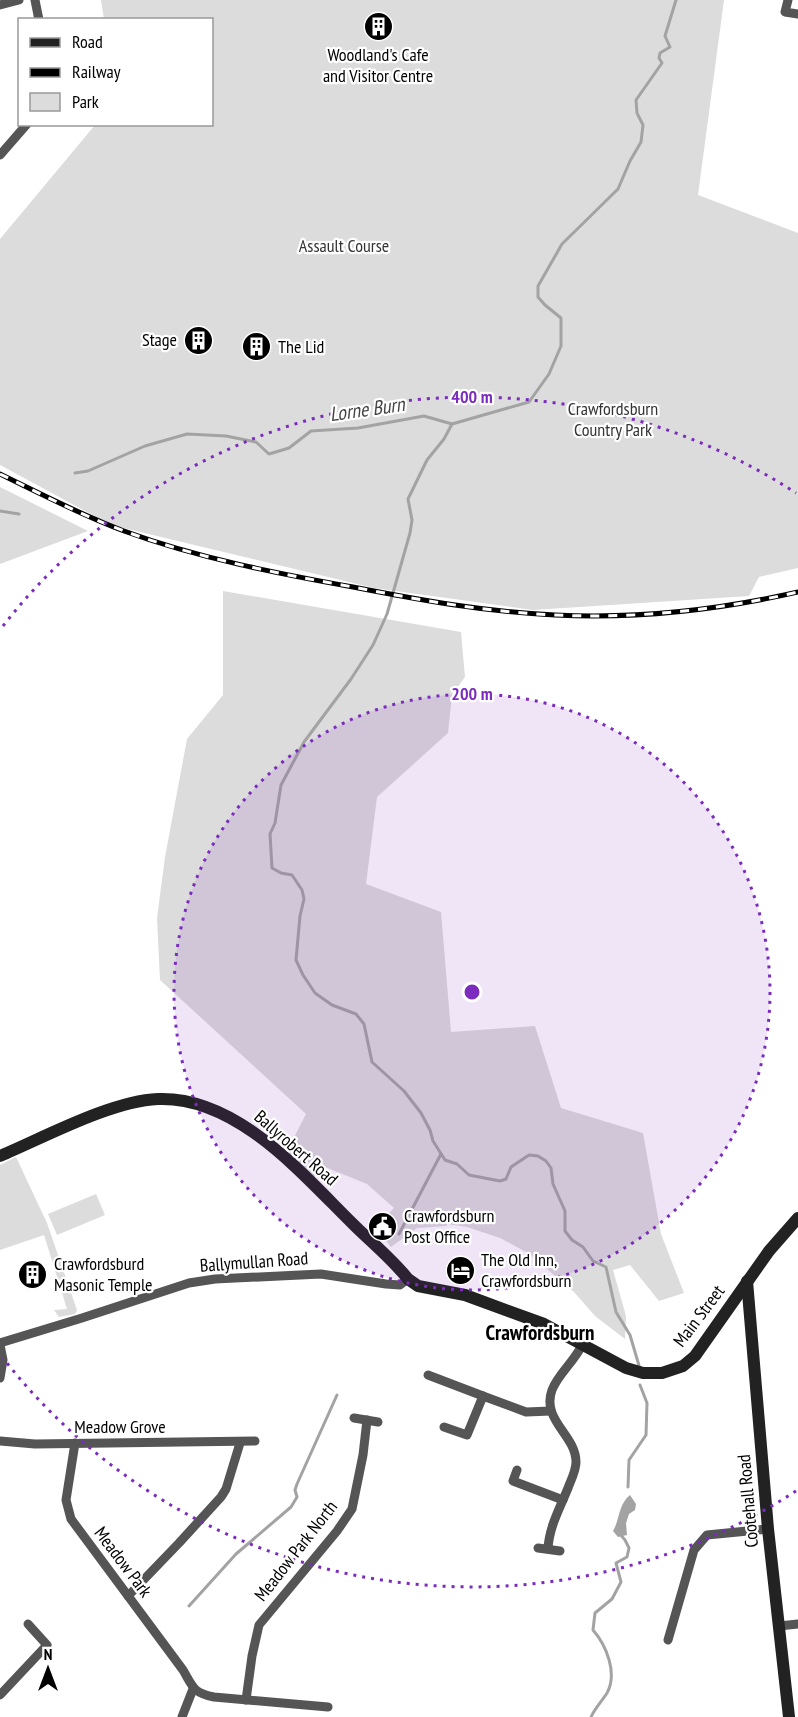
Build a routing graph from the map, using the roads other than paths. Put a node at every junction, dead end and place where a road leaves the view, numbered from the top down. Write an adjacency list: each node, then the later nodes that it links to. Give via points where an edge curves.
1 (19, 0): 4 (street)
2 (35, 0): 6 (street)
3 (788, 0): 5 (street, via 785,12)
4 (0, 5)
5 (798, 14)
6 (39, 18)
7 (25, 126): 8 (street)
8 (0, 155)
9 (0, 1156): 11 (main road, Ballyrobert Road, via 135,1102 159,1099 212,1109 267,1142)
10 (798, 1218): 12 (main road, Main Street)
11 (408, 1279): 13 (street, Ballymullan Road, via 400,1285 321,1274 189,1283); 14 (main road, Main Street, via 418,1286 491,1303)
12 (747, 1281): 14 (main road, Main Street, via 695,1356 676,1369 653,1374 634,1371); 31 (main road, Cootehall Road)
13 (0, 1344): 16 (street)
14 (582, 1344): 18 (street, via 555,1383)
15 (428, 1375): 17 (street)
16 (0, 1378)
17 (483, 1396): 18 (street, via 526,1412); 22 (street, via 471,1437)
18 (551, 1411): 30 (street, via 573,1448 576,1462)
19 (354, 1418): 20 (street)
20 (367, 1420): 21 (street); 40 (street, Meadow Park North, via 352,1509 260,1626)
21 (378, 1422)
22 (444, 1427)
23 (0, 1441): 25 (street, Meadow Grove)
24 (255, 1441): 26 (street, Meadow Grove)
25 (75, 1443): 26 (street, Meadow Grove); 33 (street, Meadow Park, via 66,1500 68,1513)
26 (240, 1443): 33 (street, via 221,1497)
27 (517, 1470): 28 (street)
28 (513, 1481): 29 (street); 30 (street)
29 (509, 1491)
30 (563, 1500): 32 (street, via 543,1549)
31 (768, 1529): 36 (main road, Cootehall Road); 37 (street, via 707,1535 694,1550)
32 (560, 1551)
33 (128, 1596): 38 (street, Meadow Park)
34 (28, 1624): 39 (street, via 47,1645)
35 (798, 1624): 36 (street)
36 (779, 1626): 43 (main road, Cootehall Road)
37 (668, 1640)
38 (193, 1689): 40 (street, via 202,1695); 42 (street)
39 (0, 1695)
40 (246, 1700): 41 (street)
41 (328, 1707)
42 (182, 1717)
43 (789, 1717)

